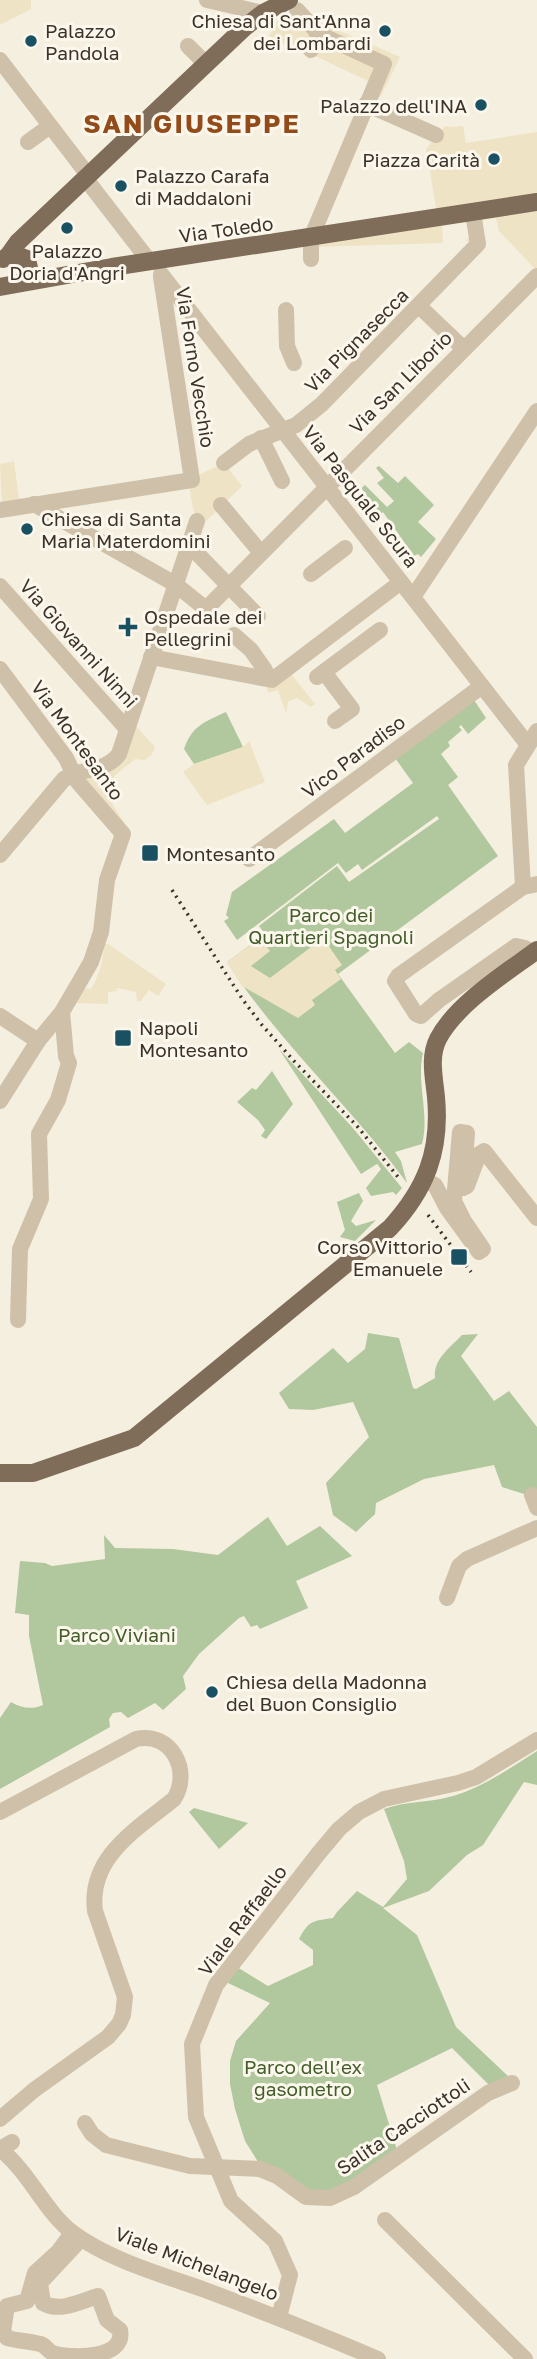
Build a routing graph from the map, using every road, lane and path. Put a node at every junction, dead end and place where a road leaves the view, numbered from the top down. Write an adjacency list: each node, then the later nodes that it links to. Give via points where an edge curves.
1 (207, 0): 3 (street)
2 (293, 5): 3 (main road); 4 (street)
3 (246, 16): 8 (main road)
4 (319, 34): 6 (street); 10 (street, via 384,64)
5 (188, 46): 8 (street)
6 (311, 50)
7 (0, 60): 9 (street, Via Pasquale Scura)
8 (206, 64): 14 (main road)
9 (7, 83): 11 (street, Via Pasquale Scura)
10 (366, 104): 12 (street); 17 (street)
11 (50, 126): 13 (street); 14 (street, Via Pasquale Scura)
12 (436, 135)
13 (28, 142)
14 (86, 177): 18 (main road); 20 (street, Via Pasquale Scura)
15 (537, 202): 16 (main road)
16 (473, 213): 17 (main road, Via Toledo); 23 (street, Via Pignasecca, via 478,244)
17 (311, 238): 19 (street); 20 (main road, Via Toledo)
18 (4, 259): 22 (main road, via 0,268 3,278); 22 (main road, via 18,254 29,264 30,273)
19 (311, 260)
20 (156, 266): 22 (main road, Via Toledo); 28 (street, Via Pasquale Scura); 33 (street, Via Forno Vecchio, via 192,480)
21 (537, 276): 25 (street, Via San Liborio)
22 (12, 285)
23 (419, 306): 25 (street); 28 (street, Via Pignasecca, via 315,411)
24 (286, 310): 26 (street, via 287,346)
25 (463, 348): 32 (street, Via San Liborio)
26 (294, 363)
27 (537, 411): 45 (street)
28 (283, 430): 29 (street, Via Pignasecca); 32 (street, Via Pasquale Scura)
29 (261, 438): 30 (street, Via Pignasecca); 31 (street)
30 (223, 463)
31 (282, 481)
32 (327, 487): 39 (street, Via San Liborio); 41 (street, Via Pasquale Scura)
33 (34, 504): 35 (street); 42 (street)
34 (221, 505): 39 (street)
35 (1, 506)
36 (197, 521): 37 (street)
37 (189, 545): 42 (street); 44 (street)
38 (345, 548): 40 (street)
39 (261, 553): 44 (street, Via San Liborio)
40 (311, 574)
41 (401, 582): 45 (street, Via Pasquale Scura); 49 (street, via 272,680)
42 (175, 584): 44 (street, Via San Liborio, via 206,609); 49 (street)
43 (0, 586): 54 (street, Via Giovanni Ninni)
44 (228, 586): 46 (street)
45 (413, 597): 52 (street, Via Pasquale Scura)
46 (258, 616)
47 (380, 630): 53 (street, via 321,674 352,709)
48 (234, 635): 51 (street)
49 (151, 657): 54 (street)
50 (0, 668): 56 (street, Via Montesanto)
51 (265, 670)
52 (482, 686): 55 (street, Via Pasquale Scura); 58 (street, Vico Paradiso)
53 (335, 721)
54 (128, 724): 56 (street, via 113,761 99,769)
55 (532, 738): 59 (street, via 516,765)
56 (74, 773): 57 (street, via 61,782); 61 (street, Via Montesanto, via 123,834 107,880 101,932 91,962)
57 (0, 855)
58 (249, 859)
59 (530, 885): 60 (street, via 395,981 421,1016 516,946)
60 (534, 952): 65 (main road, via 456,1015 438,1039 433,1059 436,1142)
61 (62, 1012): 63 (street); 67 (street, via 69,1063 58,1100 40,1134 41,1199 20,1249)
62 (0, 1016): 63 (street)
63 (38, 1041): 64 (street)
64 (0, 1101)
65 (424, 1180): 66 (street, via 435,1185 479,1252 483,1249 454,1201 460,1132 467,1133 463,1188 484,1151); 68 (main road, via 402,1214 369,1246 134,1438 33,1473)
66 (537, 1218)
67 (18, 1320)
68 (1, 1473)
69 (537, 1528): 70 (street, via 467,1559 459,1566)
70 (447, 1598)
71 (537, 1740): 76 (street, Viale Raffaello, via 476,1777 384,1798 359,1812 318,1854 216,1985 192,2045 195,2117)
72 (0, 1812): 75 (street, via 136,1739 160,1741 179,1762 182,1776 174,1799 115,1847 102,1864 94,1888 95,1911 125,1997 119,2024 102,2042 30,2093)
73 (512, 2083): 76 (street, Salita Cacciottoli, via 488,2093 354,2187 330,2198 306,2197 260,2169)
74 (85, 2123): 76 (street, Salita Cacciottoli, via 106,2145)
75 (4, 2131): 78 (street, Viale Michelangelo, via 25,2174)
76 (217, 2169): 79 (street, Viale Raffaello, via 231,2201 275,2241 290,2275)
77 (385, 2220): 81 (street)
78 (77, 2236): 78 (street, via 40,2283 43,2303 63,2307 98,2295 107,2320 120,2330 117,2347 86,2357 52,2353 44,2344 7,2338 3,2331 7,2306 27,2301 36,2273); 79 (street, Viale Michelangelo, via 123,2260)
79 (279, 2318): 80 (street, Viale Michelangelo)
80 (379, 2359)
81 (525, 2359)

